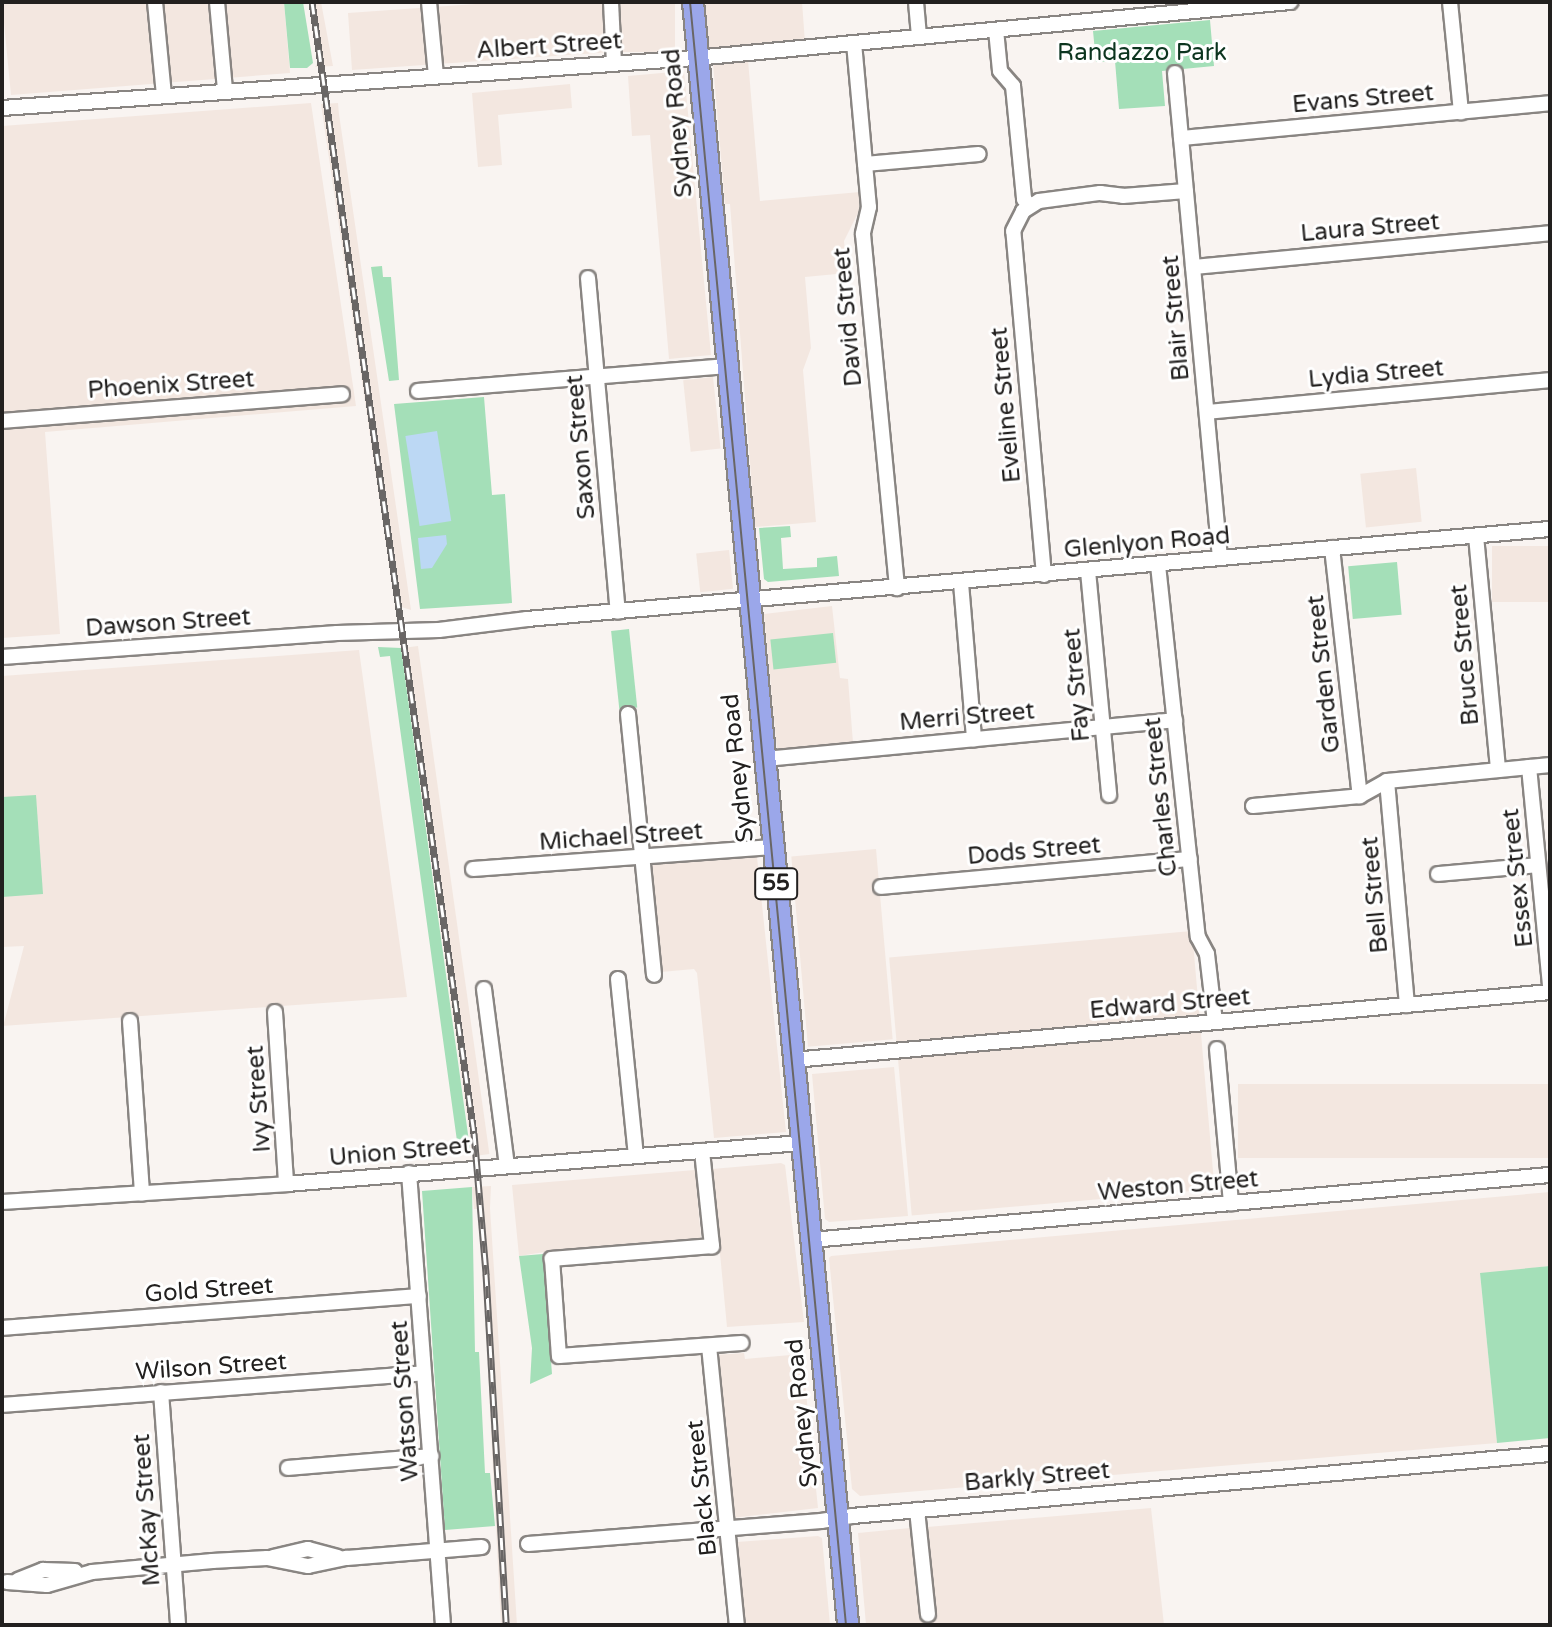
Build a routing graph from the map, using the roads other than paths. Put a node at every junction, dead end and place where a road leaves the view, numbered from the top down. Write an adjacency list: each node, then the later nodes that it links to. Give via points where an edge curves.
1 (155, 2): 18 (street)
2 (217, 2): 17 (street)
3 (429, 2): 16 (street)
4 (611, 2): 14 (street)
5 (693, 2): 13 (highway, Sydney Road / 55)
6 (916, 2): 11 (street)
7 (1290, 2): 9 (street, Albert Street)
8 (1450, 2): 21 (street)
9 (1153, 8): 10 (street, Albert Street)
10 (996, 30): 11 (street, Albert Street); 26 (street, via 1000,71 1013,86 1024,199)
11 (919, 37): 12 (street, Albert Street)
12 (854, 43): 13 (street, Albert Street); 24 (street, David Street)
13 (698, 57): 14 (street, Albert Street); 30 (highway, Sydney Road / 55)
14 (614, 63): 16 (street, Albert Street)
15 (1175, 73): 22 (street, Blair Street)
16 (436, 76): 17 (street, Albert Street)
17 (225, 90): 18 (street, Albert Street)
18 (164, 95): 20 (street, Albert Street)
19 (1550, 103): 21 (street, Evans Street)
20 (2, 108)
21 (1461, 112): 22 (street, Evans Street)
22 (1181, 138): 25 (street, Blair Street)
23 (979, 154): 24 (street)
24 (865, 164): 45 (street, David Street, via 869,207 863,234)
25 (1186, 191): 26 (street, via 1100,193); 28 (street, Blair Street)
26 (1029, 205): 43 (street, Eveline Street, via 1013,231)
27 (1550, 233): 28 (street, Laura Street)
28 (1193, 267): 35 (street, Blair Street)
29 (588, 278): 31 (street, Saxon Street)
30 (727, 366): 31 (street); 46 (highway, Sydney Road / 55)
31 (596, 377): 33 (street); 47 (street, Saxon Street)
32 (1550, 380): 35 (street, Lydia Street)
33 (418, 391)
34 (342, 394): 36 (street, Phoenix Street)
35 (1207, 412): 40 (street, Blair Street)
36 (2, 421)
37 (1550, 529): 38 (street, Glenlyon Road)
38 (1476, 536): 39 (street, Glenlyon Road); 56 (street, Bruce Street)
39 (1332, 548): 40 (street, Glenlyon Road); 59 (street, Garden Street)
40 (1220, 558): 41 (street, Glenlyon Road)
41 (1158, 565): 42 (street, Glenlyon Road); 50 (street, Charles Street)
42 (1088, 571): 43 (street, Glenlyon Road); 51 (street, Fay Street)
43 (1044, 575): 44 (street, Glenlyon Road)
44 (961, 583): 45 (street, Glenlyon Road); 52 (street)
45 (897, 588): 46 (street, Glenlyon Road)
46 (748, 601): 47 (street, Dawson Street); 53 (highway, Sydney Road / 55)
47 (618, 612): 48 (street, Dawson Street, via 422,622)
48 (2, 657)
49 (628, 714): 62 (street)
50 (1175, 720): 51 (street, Merri Street); 63 (street, Charles Street)
51 (1103, 727): 52 (street, Merri Street); 58 (street, Fay Street)
52 (974, 739): 53 (street, Merri Street)
53 (764, 759): 61 (highway, Sydney Road / 55)
54 (1550, 765): 55 (street)
55 (1529, 767): 56 (street); 64 (street, Essex Street)
56 (1498, 770): 57 (street)
57 (1387, 781): 59 (street); 73 (street, Bell Street)
58 (1109, 795)
59 (1360, 796): 60 (street)
60 (1253, 806)
61 (772, 847): 62 (street, Michael Street); 78 (highway, Sydney Road / 55)
62 (644, 858): 65 (street, Michael Street); 68 (street)
63 (1190, 859): 67 (street, Dods Street); 76 (street, Charles Street)
64 (1538, 865): 66 (street); 70 (street, Essex Street)
65 (473, 869)
66 (1438, 874)
67 (881, 887)
68 (654, 975)
69 (618, 979): 81 (street)
70 (1550, 986)
71 (484, 989): 82 (street)
72 (1550, 992): 73 (street, Edward Street)
73 (1407, 1005): 76 (street, Edward Street)
74 (275, 1012): 85 (street, Ivy Street)
75 (130, 1021): 86 (street)
76 (1215, 1022): 78 (street, Edward Street)
77 (1217, 1049): 88 (street)
78 (793, 1060): 79 (highway, Sydney Road / 55)
79 (801, 1143): 80 (street, Union Street); 89 (highway, Sydney Road / 55)
80 (702, 1151): 81 (street, Union Street); 93 (street, via 712,1246 552,1259 559,1356)
81 (636, 1155): 82 (street, Union Street)
82 (507, 1165): 83 (street, Union Street)
83 (409, 1173): 85 (street, Union Street); 90 (street, Watson Street)
84 (1550, 1175): 88 (street, Weston Street)
85 (286, 1184): 86 (street, Union Street)
86 (142, 1194): 87 (street, Union Street)
87 (2, 1202)
88 (1231, 1203): 89 (street, Weston Street)
89 (811, 1240): 101 (highway, Sydney Road / 55)
90 (419, 1296): 91 (street, Gold Street); 94 (street, Watson Street)
91 (2, 1328)
92 (742, 1343): 93 (street)
93 (709, 1346): 102 (street, Black Street)
94 (424, 1373): 95 (street, Wilson Street); 98 (street, Watson Street)
95 (161, 1392): 96 (street, Wilson Street); 106 (street, McKay Street)
96 (2, 1405)
97 (1550, 1454): 100 (street, Barkly Street)
98 (431, 1456): 99 (street); 105 (street, Watson Street)
99 (288, 1468)
100 (917, 1510): 101 (street, Barkly Street); 108 (street)
101 (839, 1518): 102 (street, Barkly Street); 112 (highway, Sydney Road / 55)
102 (728, 1529): 103 (street, Barkly Street); 111 (street, Black Street)
103 (528, 1544)
104 (482, 1547): 105 (street)
105 (437, 1549): 106 (street, via 302,1566 267,1558); 110 (street, Watson Street)
106 (173, 1564): 107 (street, via 92,1572 43,1570); 109 (street, McKay Street)
107 (4, 1583)
108 (928, 1614)
109 (178, 1625)
110 (443, 1625)
111 (737, 1625)
112 (848, 1625)

